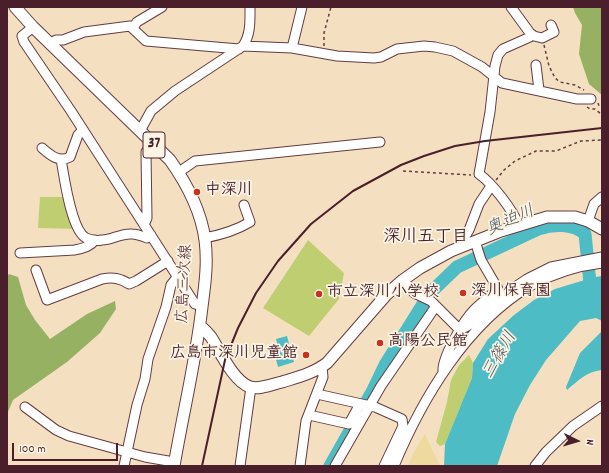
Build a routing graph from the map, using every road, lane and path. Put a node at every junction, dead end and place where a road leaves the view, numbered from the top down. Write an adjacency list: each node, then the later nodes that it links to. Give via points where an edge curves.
1 (15, 7): 8 (main road, 広島三次線 / 37)
2 (162, 7): 9 (street, via 137,22)
3 (250, 7): 13 (street, via 247,39)
4 (302, 7): 14 (street)
5 (331, 7): 15 (path, via 324,33)
6 (511, 7): 10 (street)
7 (551, 25): 11 (street, via 554,32)
8 (33, 27): 12 (main road, 広島三次線 / 37); 21 (street, via 22,36 24,42)
9 (133, 28): 12 (street, via 130,26 84,32); 13 (street, via 146,41)
10 (530, 33): 11 (street); 17 (street, via 530,37 503,49 498,55)
11 (542, 38): 19 (path, via 555,78 560,82 574,85)
12 (51, 43): 22 (main road, 広島三次線 / 37)
13 (241, 47): 14 (street); 22 (street, via 175,91 151,111)
14 (292, 48): 15 (street)
15 (326, 55): 17 (street, via 374,58 397,49 435,47 453,51 482,67)
16 (536, 65): 18 (street)
17 (494, 77): 18 (street, via 502,83); 30 (street)
18 (539, 90): 19 (street)
19 (591, 99): 20 (path, via 587,107)
20 (601, 114)
21 (83, 130): 27 (street, via 78,135 70,157); 35 (street)
22 (140, 130): 25 (main road, 広島三次線 / 37)
23 (602, 140): 31 (path, via 581,141 556,151 536,151 515,161)
24 (380, 142): 29 (street, via 195,161)
25 (153, 143): 29 (main road, 広島三次線 / 37); 35 (street, via 146,152 147,218)
26 (42, 148): 27 (street, via 51,156)
27 (61, 159): 40 (street, via 67,197 79,229 85,238)
28 (403, 171): 30 (path)
29 (179, 172): 39 (main road, 広島三次線 / 37, via 190,192)
30 (479, 174): 31 (street)
31 (491, 186): 36 (street); 41 (street, via 479,204 463,240)
32 (602, 197): 34 (street, via 594,204)
33 (244, 205): 39 (street, via 250,222 221,235)
34 (588, 221): 36 (main road, via 575,217 547,217); 37 (main road)
35 (144, 224): 38 (street)
36 (518, 226): 41 (main road)
37 (602, 229)
38 (151, 235): 40 (street, via 147,238 124,234); 44 (street)
39 (204, 238): 49 (main road, 広島三次線 / 37, via 206,258)
40 (95, 240): 42 (street, via 92,244 75,250)
41 (472, 246): 48 (main road, via 437,258); 52 (street, via 498,289 473,311)
42 (20, 253)
43 (602, 257): 52 (street, via 551,267 527,278)
44 (168, 261): 46 (street, via 129,284 120,278 110,277 47,300); 47 (street)
45 (602, 263): 54 (street, via 577,268 530,286 480,326)
46 (36, 270)
47 (178, 276): 49 (street, via 195,304); 61 (street, via 171,285 148,359)
48 (403, 280): 50 (street, via 414,293 431,300); 53 (main road)
49 (202, 306): 51 (main road, 広島三次線 / 37)
50 (436, 306): 52 (street); 57 (street)
51 (200, 326): 55 (main road, via 209,335 236,376); 62 (main road, 広島三次線 / 37)
52 (460, 330): 54 (street, via 445,359)
53 (322, 367): 55 (main road, via 288,380 263,387); 56 (street, via 323,377)
54 (443, 373): 68 (street, via 417,416)
55 (251, 387): 64 (street)
56 (317, 394): 57 (street); 60 (street)
57 (365, 405): 60 (street, via 349,424); 66 (street); 67 (street, via 402,419 403,422)
58 (602, 406): 69 (street, via 573,426)
59 (25, 407): 61 (street, via 56,430 69,436)
60 (309, 415): 65 (street)
61 (128, 452): 62 (street); 63 (street)
62 (174, 464)
63 (124, 466)
64 (240, 466)
65 (300, 466)
66 (335, 466)
67 (384, 466)
68 (394, 466)
69 (535, 466)

